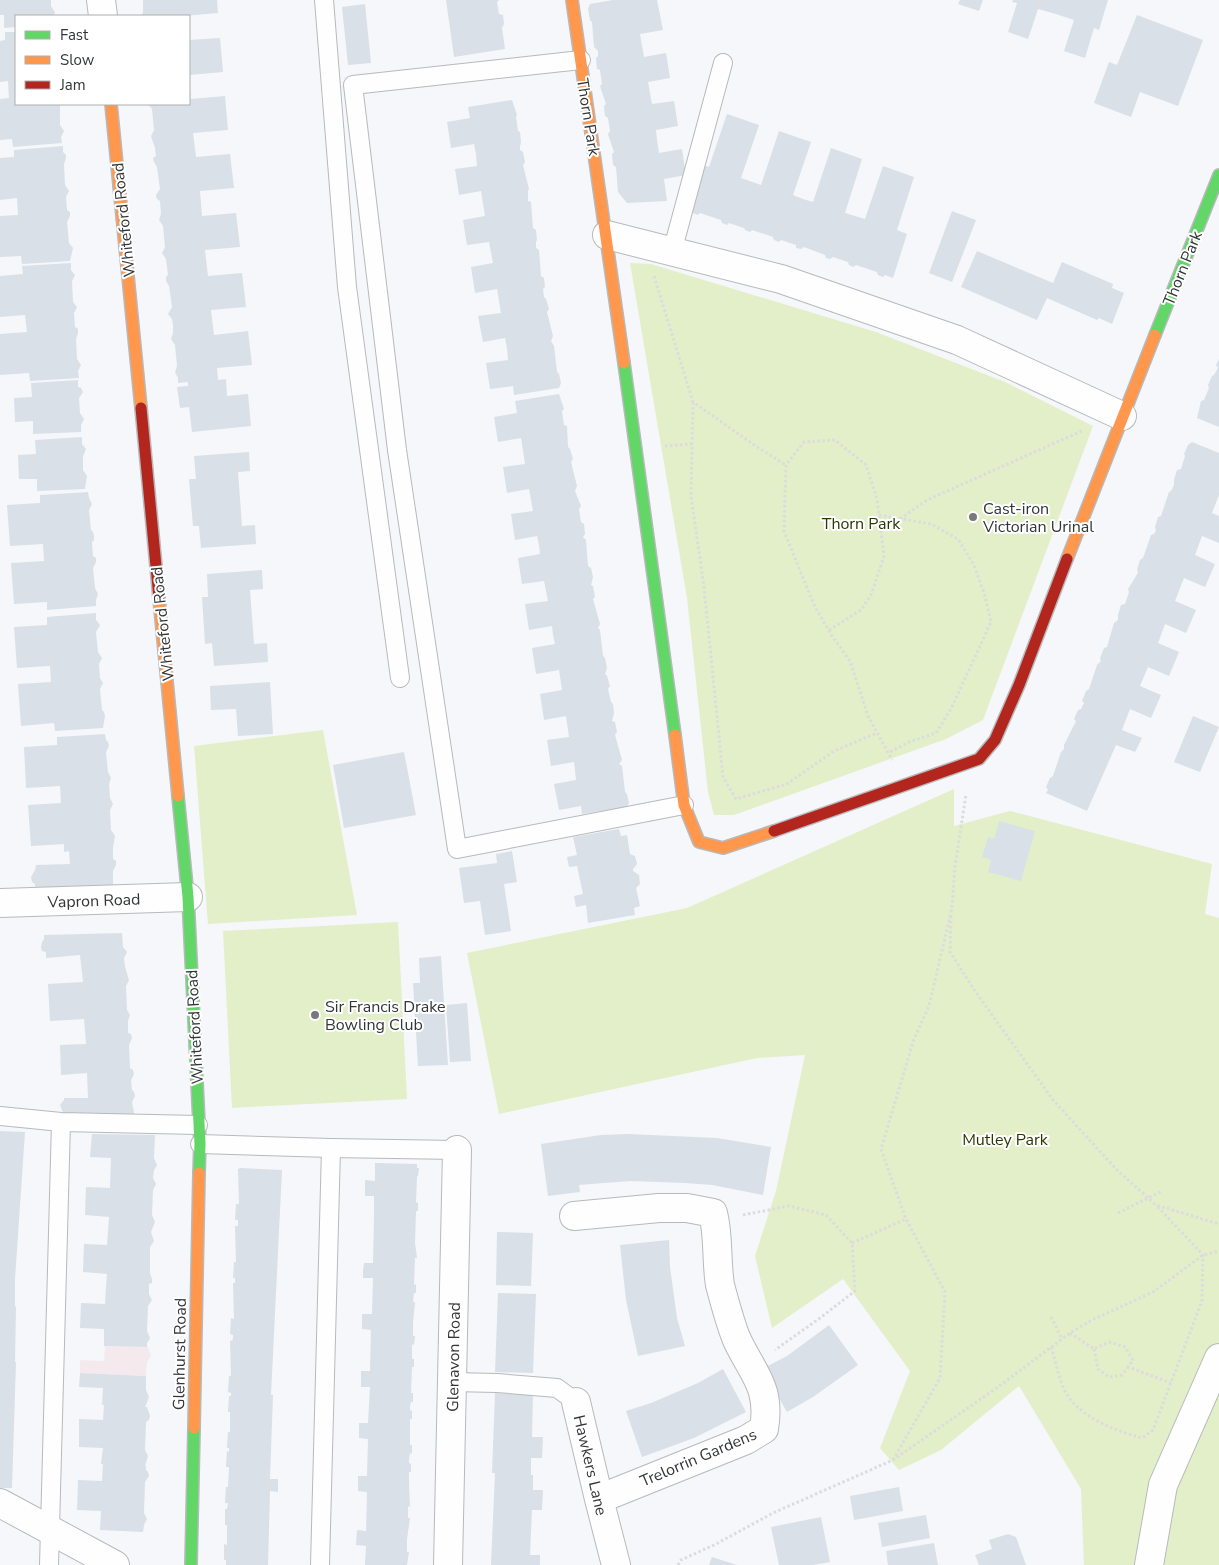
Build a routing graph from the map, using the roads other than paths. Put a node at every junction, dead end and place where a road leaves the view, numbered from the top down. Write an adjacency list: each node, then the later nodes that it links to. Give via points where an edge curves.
1 (101, 0): 4 (street)
2 (324, 0): 12 (lane, via 347,287)
3 (572, 0): 5 (street, Thorn Park)
4 (103, 15)
5 (581, 60): 9 (street, Thorn Park); 13 (lane, via 352,85 397,450 457,849)
6 (723, 62): 10 (lane)
7 (111, 105): 14 (street, Whiteford Road)
8 (1219, 175): 11 (street, Thorn Park)
9 (607, 235): 10 (street); 13 (street, Thorn Park)
10 (672, 252): 11 (street, via 781,279 957,340)
11 (1122, 416): 13 (street, Thorn Park, via 1023,676 995,740 979,759 723,848 699,842)
12 (400, 678)
13 (684, 805)
14 (188, 897): 15 (street, Vapron Road); 18 (street, Whiteford Road)
15 (0, 903)
16 (0, 1116): 17 (lane)
17 (61, 1122): 18 (lane); 28 (lane)
18 (198, 1124): 19 (street, Whiteford Road)
19 (200, 1144): 20 (lane); 31 (street, Glenhurst Road)
20 (331, 1148): 21 (lane); 32 (lane)
21 (457, 1150): 24 (street, Glenavon Road)
22 (574, 1216): 26 (street, Trelorrin Gardens, via 659,1208 687,1208 713,1213 717,1226 720,1284 737,1339 764,1390 764,1429 746,1440)
23 (1219, 1358): 35 (street, via 1162,1485)
24 (452, 1382): 25 (lane, Hawkers Lane, via 558,1388); 33 (street, Glenavon Road)
25 (576, 1402): 26 (street, Hawkers Lane)
26 (598, 1499): 34 (street, Hawkers Lane)
27 (0, 1503): 28 (street)
28 (49, 1530): 29 (lane); 30 (street)
29 (49, 1565)
30 (115, 1565)
31 (191, 1565)
32 (320, 1565)
33 (448, 1565)
34 (616, 1565)
35 (1149, 1565)

